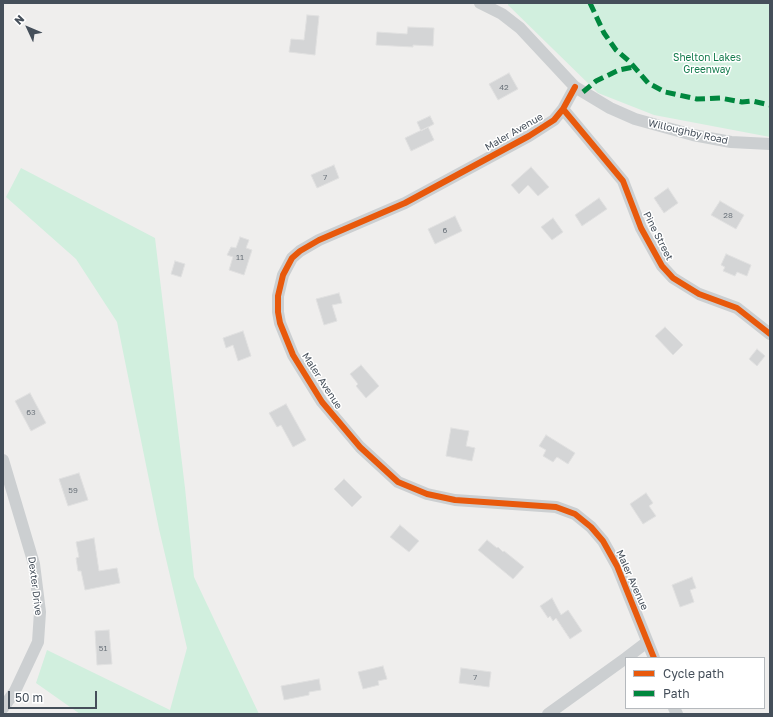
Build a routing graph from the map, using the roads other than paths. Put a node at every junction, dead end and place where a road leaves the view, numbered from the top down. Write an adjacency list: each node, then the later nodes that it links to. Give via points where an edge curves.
1 (480, 3): 2 (street, Willoughby Road, via 502,14 520,28)
2 (575, 87): 3 (street, Maler Avenue); 4 (street, Willoughby Road, via 610,108 668,129 731,142)
3 (563, 110): 5 (street, Pine Street, via 623,181 641,228 662,266 673,278 699,294 737,308); 7 (street, Maler Avenue, via 554,120 492,157 405,203 319,240 300,251 287,265 279,286 280,322 293,355 326,407 360,447 398,482 427,494 455,500 556,508 584,520 603,542 616,566)
4 (770, 144)
5 (770, 334)
6 (3, 460): 11 (street, Dexter Drive, via 34,564 40,612 38,642 19,685)
7 (647, 642): 8 (street); 9 (street, Maler Avenue)
8 (627, 657)
9 (654, 657)
10 (625, 659): 12 (street)
11 (3, 708)
12 (548, 714)

